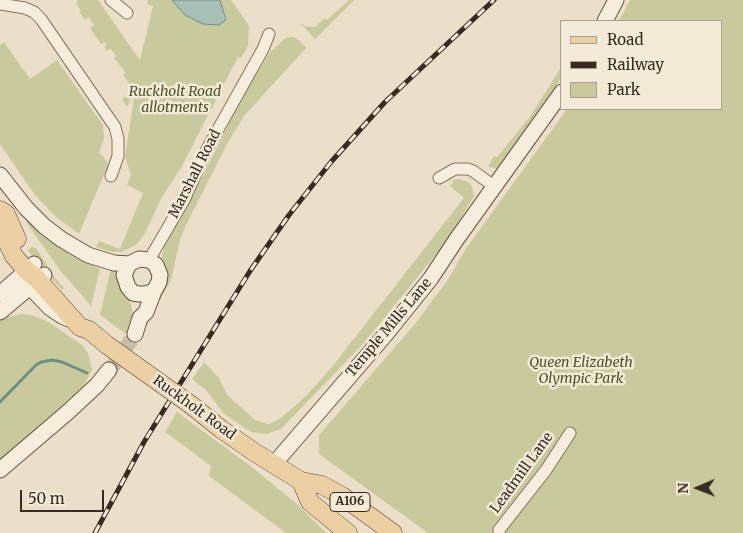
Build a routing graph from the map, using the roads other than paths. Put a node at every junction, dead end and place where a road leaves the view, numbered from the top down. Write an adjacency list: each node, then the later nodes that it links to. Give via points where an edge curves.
1 (111, 0): 5 (street)
2 (616, 0): 6 (street)
3 (0, 4): 4 (street)
4 (24, 4): 10 (street, via 40,19 115,127 118,156)
5 (128, 13)
6 (606, 20)
7 (269, 34): 15 (street, Marshall Road, via 184,200)
8 (560, 95): 12 (street, Temple Mills Lane)
9 (0, 175): 16 (street, via 26,208 61,239 88,255)
10 (111, 176)
11 (439, 178): 12 (street, via 462,168 473,171)
12 (495, 187): 27 (street, Temple Mills Lane, via 392,327)
13 (0, 210): 17 (main road, Ruckholt Road / A106, via 6,214)
14 (0, 227): 17 (main road, Ruckholt Road / A106, via 14,256)
15 (149, 260): 16 (street, via 139,259); 18 (street, via 158,268 160,275)
16 (129, 264): 19 (street, via 124,279)
17 (35, 275): 20 (street); 21 (street); 23 (main road, Ruckholt Road / A106, via 86,321); 23 (main road, Ruckholt Road / A106, via 73,320)
18 (154, 291): 19 (street, via 145,294); 22 (street, via 146,312)
19 (134, 292): 22 (street, via 135,309)
20 (0, 294)
21 (0, 312)
22 (140, 318): 24 (street)
23 (89, 330): 27 (main road, Ruckholt Road / A106, bridge, via 221,429)
24 (135, 334)
25 (109, 370): 28 (street, via 68,412)
26 (570, 433): 30 (street, Leadmill Lane, via 546,470)
27 (274, 464): 29 (main road, Ruckholt Road / A106)
28 (0, 470)
29 (301, 481): 31 (main road, A106, via 310,502); 32 (main road, Ruckholt Road / A106, via 322,485 342,496)
30 (495, 532)
31 (348, 533)
32 (393, 533)

